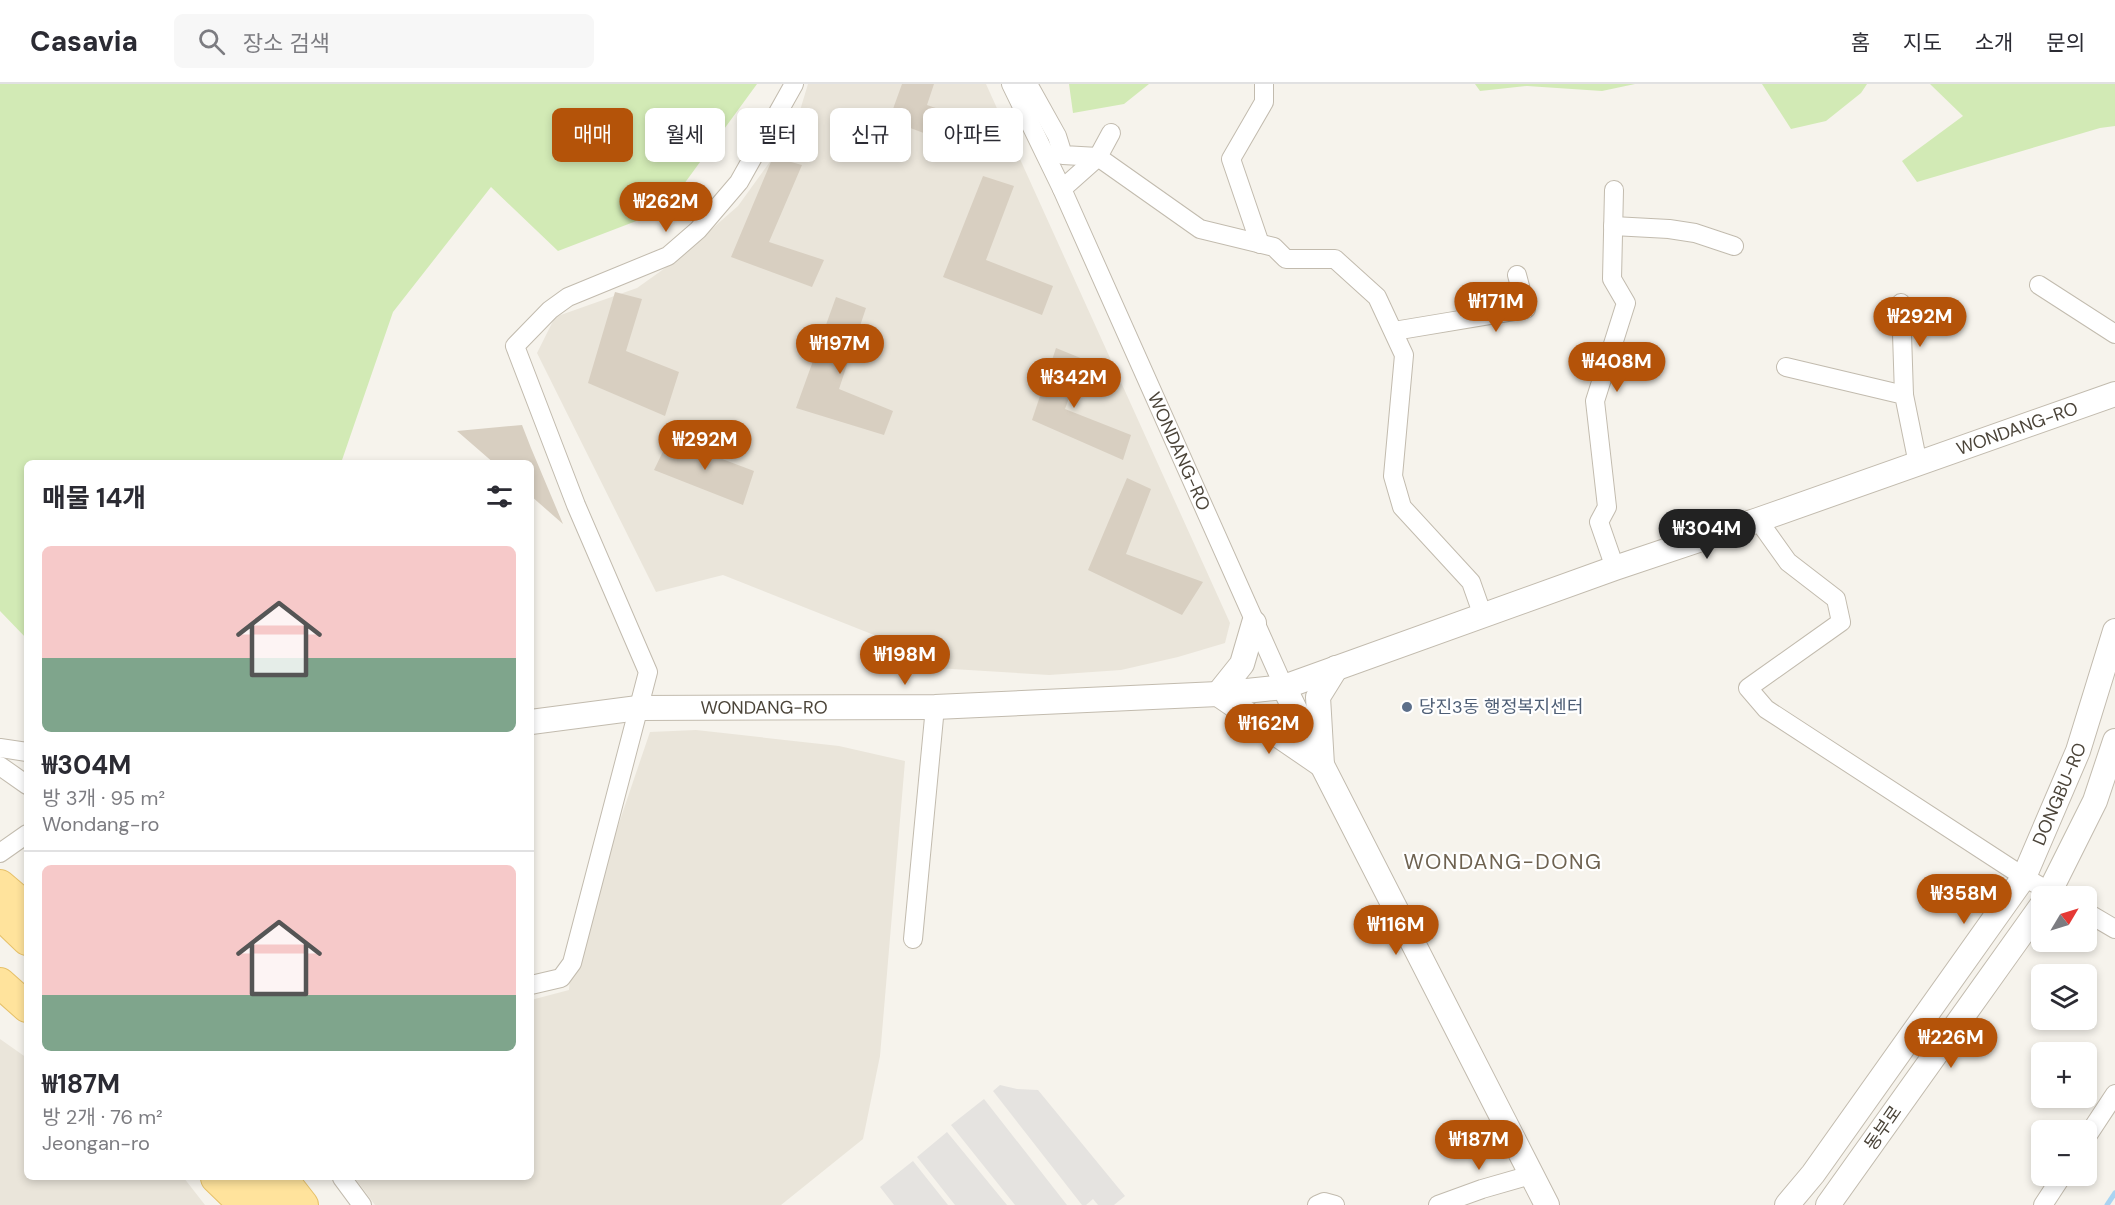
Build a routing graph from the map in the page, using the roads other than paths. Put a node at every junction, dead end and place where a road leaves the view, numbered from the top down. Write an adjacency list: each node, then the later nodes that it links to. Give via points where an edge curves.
1 (794, 84): 30 (street, via 739,182 698,230 668,256 568,297 515,346 592,544 648,672)
2 (1011, 84): 7 (street, WONDANG-RO)
3 (1028, 84): 6 (street, via 1057,136 1063,155)
4 (1264, 84): 10 (street, via 1264,102 1231,159)
5 (1111, 133): 6 (street)
6 (1098, 157): 7 (street); 10 (street, via 1200,229)
7 (1062, 189): 24 (street, WONDANG-RO)
8 (1614, 190): 9 (street)
9 (1613, 226): 11 (street, via 1695,233); 22 (street, via 1612,279 1626,303 1595,401 1607,507 1599,522)
10 (1260, 244): 15 (street, via 1274,247 1286,259 1335,259 1377,297)
11 (1734, 246)
12 (1517, 275): 15 (street, via 1526,309)
13 (2039, 285): 16 (street)
14 (1900, 303): 19 (street)
15 (1394, 332): 23 (street, via 1404,355 1393,476 1402,507 1471,582)
16 (2115, 334)
17 (1786, 368): 19 (street)
18 (2115, 394): 20 (street, WONDANG-RO)
19 (1904, 395): 20 (street)
20 (1918, 464): 21 (street, WONDANG-RO)
21 (1758, 520): 22 (street, WONDANG-RO); 40 (street, via 1788,562 1836,599 1841,622 1748,688 1767,709)
22 (1615, 568): 23 (street, WONDANG-RO)
23 (1483, 616): 26 (street, WONDANG-RO)
24 (1254, 622): 27 (street, WONDANG-RO); 28 (street, via 1241,667)
25 (2115, 631): 40 (street, DONGBU-RO, via 2078,751)
26 (1336, 668): 27 (street, WONDANG-RO); 35 (street, via 1318,697)
27 (1284, 687): 28 (street, WONDANG-RO); 35 (street)
28 (1218, 694): 29 (street, WONDANG-RO); 35 (street)
29 (936, 707): 30 (street, WONDANG-RO); 48 (street)
30 (638, 708): 31 (street, WONDANG-RO); 50 (street, via 572,963 561,978)
31 (534, 722)
32 (2115, 741): 42 (street, 동부로, via 2095,801)
33 (0, 748): 34 (street)
34 (24, 752)
35 (1322, 765): 54 (street)
36 (0, 766): 37 (street)
37 (24, 782)
38 (24, 839): 39 (street)
39 (0, 853)
40 (2024, 877): 41 (street); 68 (street, DONGBU-RO)
41 (2035, 886)
42 (2056, 886)
43 (10, 905): 47 (main road)
44 (2097, 918): 46 (street)
45 (2031, 924): 69 (street, 동부로)
46 (2115, 929)
47 (24, 933)
48 (913, 939)
49 (0, 983): 51 (main road)
50 (534, 985)
51 (24, 1003)
52 (2115, 1094): 53 (street)
53 (2097, 1121)
54 (1531, 1175): 66 (street); 67 (street)
55 (218, 1180): 60 (main road)
56 (252, 1180): 61 (main road)
57 (284, 1180): 62 (main road)
58 (343, 1180): 63 (street)
59 (2055, 1186): 70 (street)
60 (244, 1205)
61 (273, 1205)
62 (303, 1205)
63 (362, 1205)
64 (1317, 1205): 65 (street)
65 (1335, 1205)
66 (1438, 1205)
67 (1547, 1205)
68 (1787, 1205)
69 (1828, 1205)
70 (2043, 1205)

